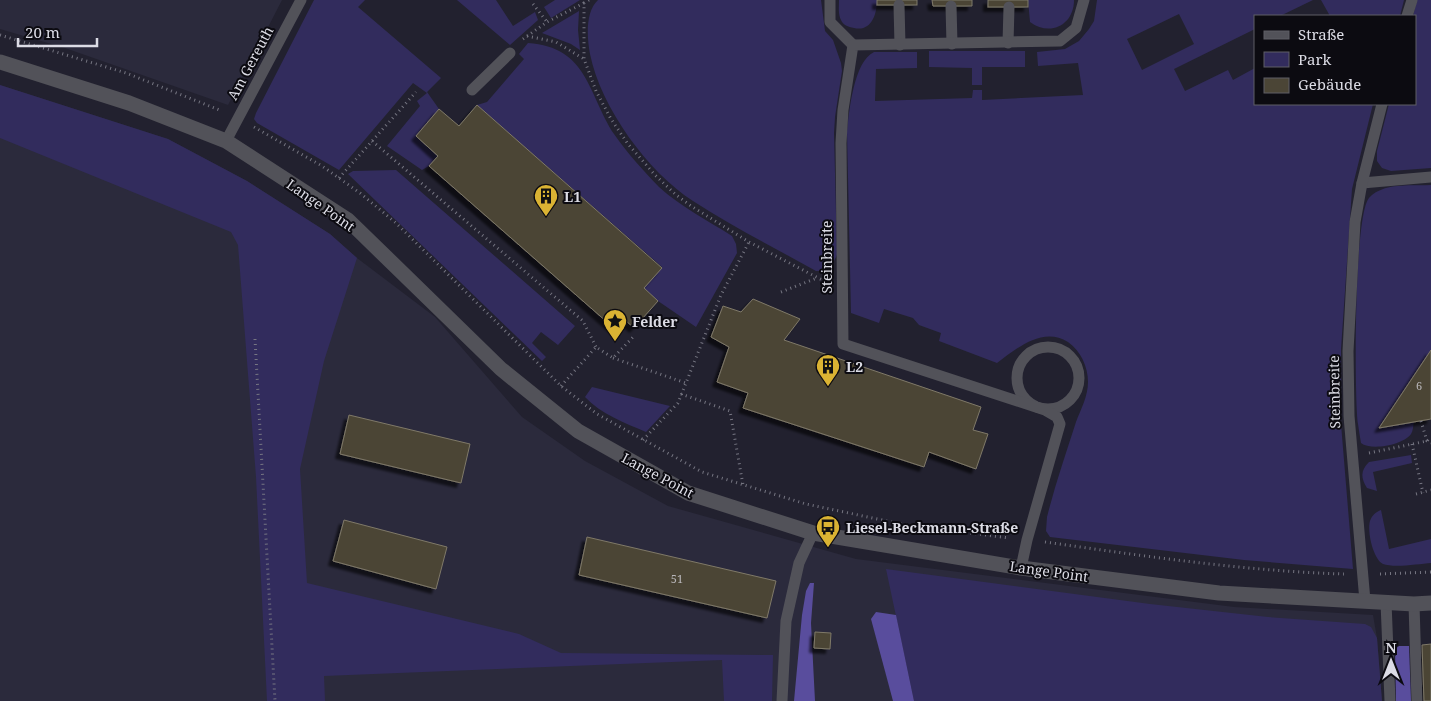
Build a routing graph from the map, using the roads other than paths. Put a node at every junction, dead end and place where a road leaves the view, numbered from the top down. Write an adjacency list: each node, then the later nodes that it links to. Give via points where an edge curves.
1 (301, 0): 17 (lane, Am Gereuth)
2 (830, 0): 11 (lane, via 830,22)
3 (1084, 0): 9 (lane, via 1076,28 1060,41)
4 (1412, 0): 8 (lane)
5 (899, 5): 12 (lane)
6 (951, 6): 10 (lane)
7 (1009, 7): 9 (lane)
8 (1407, 15)
9 (1008, 43): 10 (lane)
10 (952, 44): 12 (lane)
11 (853, 45): 12 (lane); 20 (lane, Steinbreite, via 841,143 843,344)
12 (900, 45)
13 (510, 53): 15 (lane)
14 (0, 62): 17 (street, Lange Point, via 129,103)
15 (472, 90)
16 (1382, 105): 19 (lane, Steinbreite)
17 (226, 141): 21 (street, Lange Point, via 348,220 501,369 578,431 688,492)
18 (1431, 176): 19 (lane)
19 (1362, 183): 23 (lane, Steinbreite, via 1355,222 1348,350 1349,416)
20 (1036, 407): 20 (lane, via 1020,393 1017,382 1019,365 1034,350 1058,348 1075,362 1079,372 1078,387 1065,405 1044,410); 22 (lane, Steinbreite, via 1057,417 1060,424)
21 (813, 533): 22 (street, Lange Point); 27 (lane, via 799,563 786,621)
22 (1021, 568): 23 (street, Lange Point, via 1219,593)
23 (1365, 601): 24 (street, Lange Point)
24 (1386, 602): 26 (street, Lange Point); 28 (lane)
25 (1431, 603): 26 (street, Lange Point)
26 (1414, 604): 29 (lane)
27 (782, 701)
28 (1390, 701)
29 (1417, 701)

